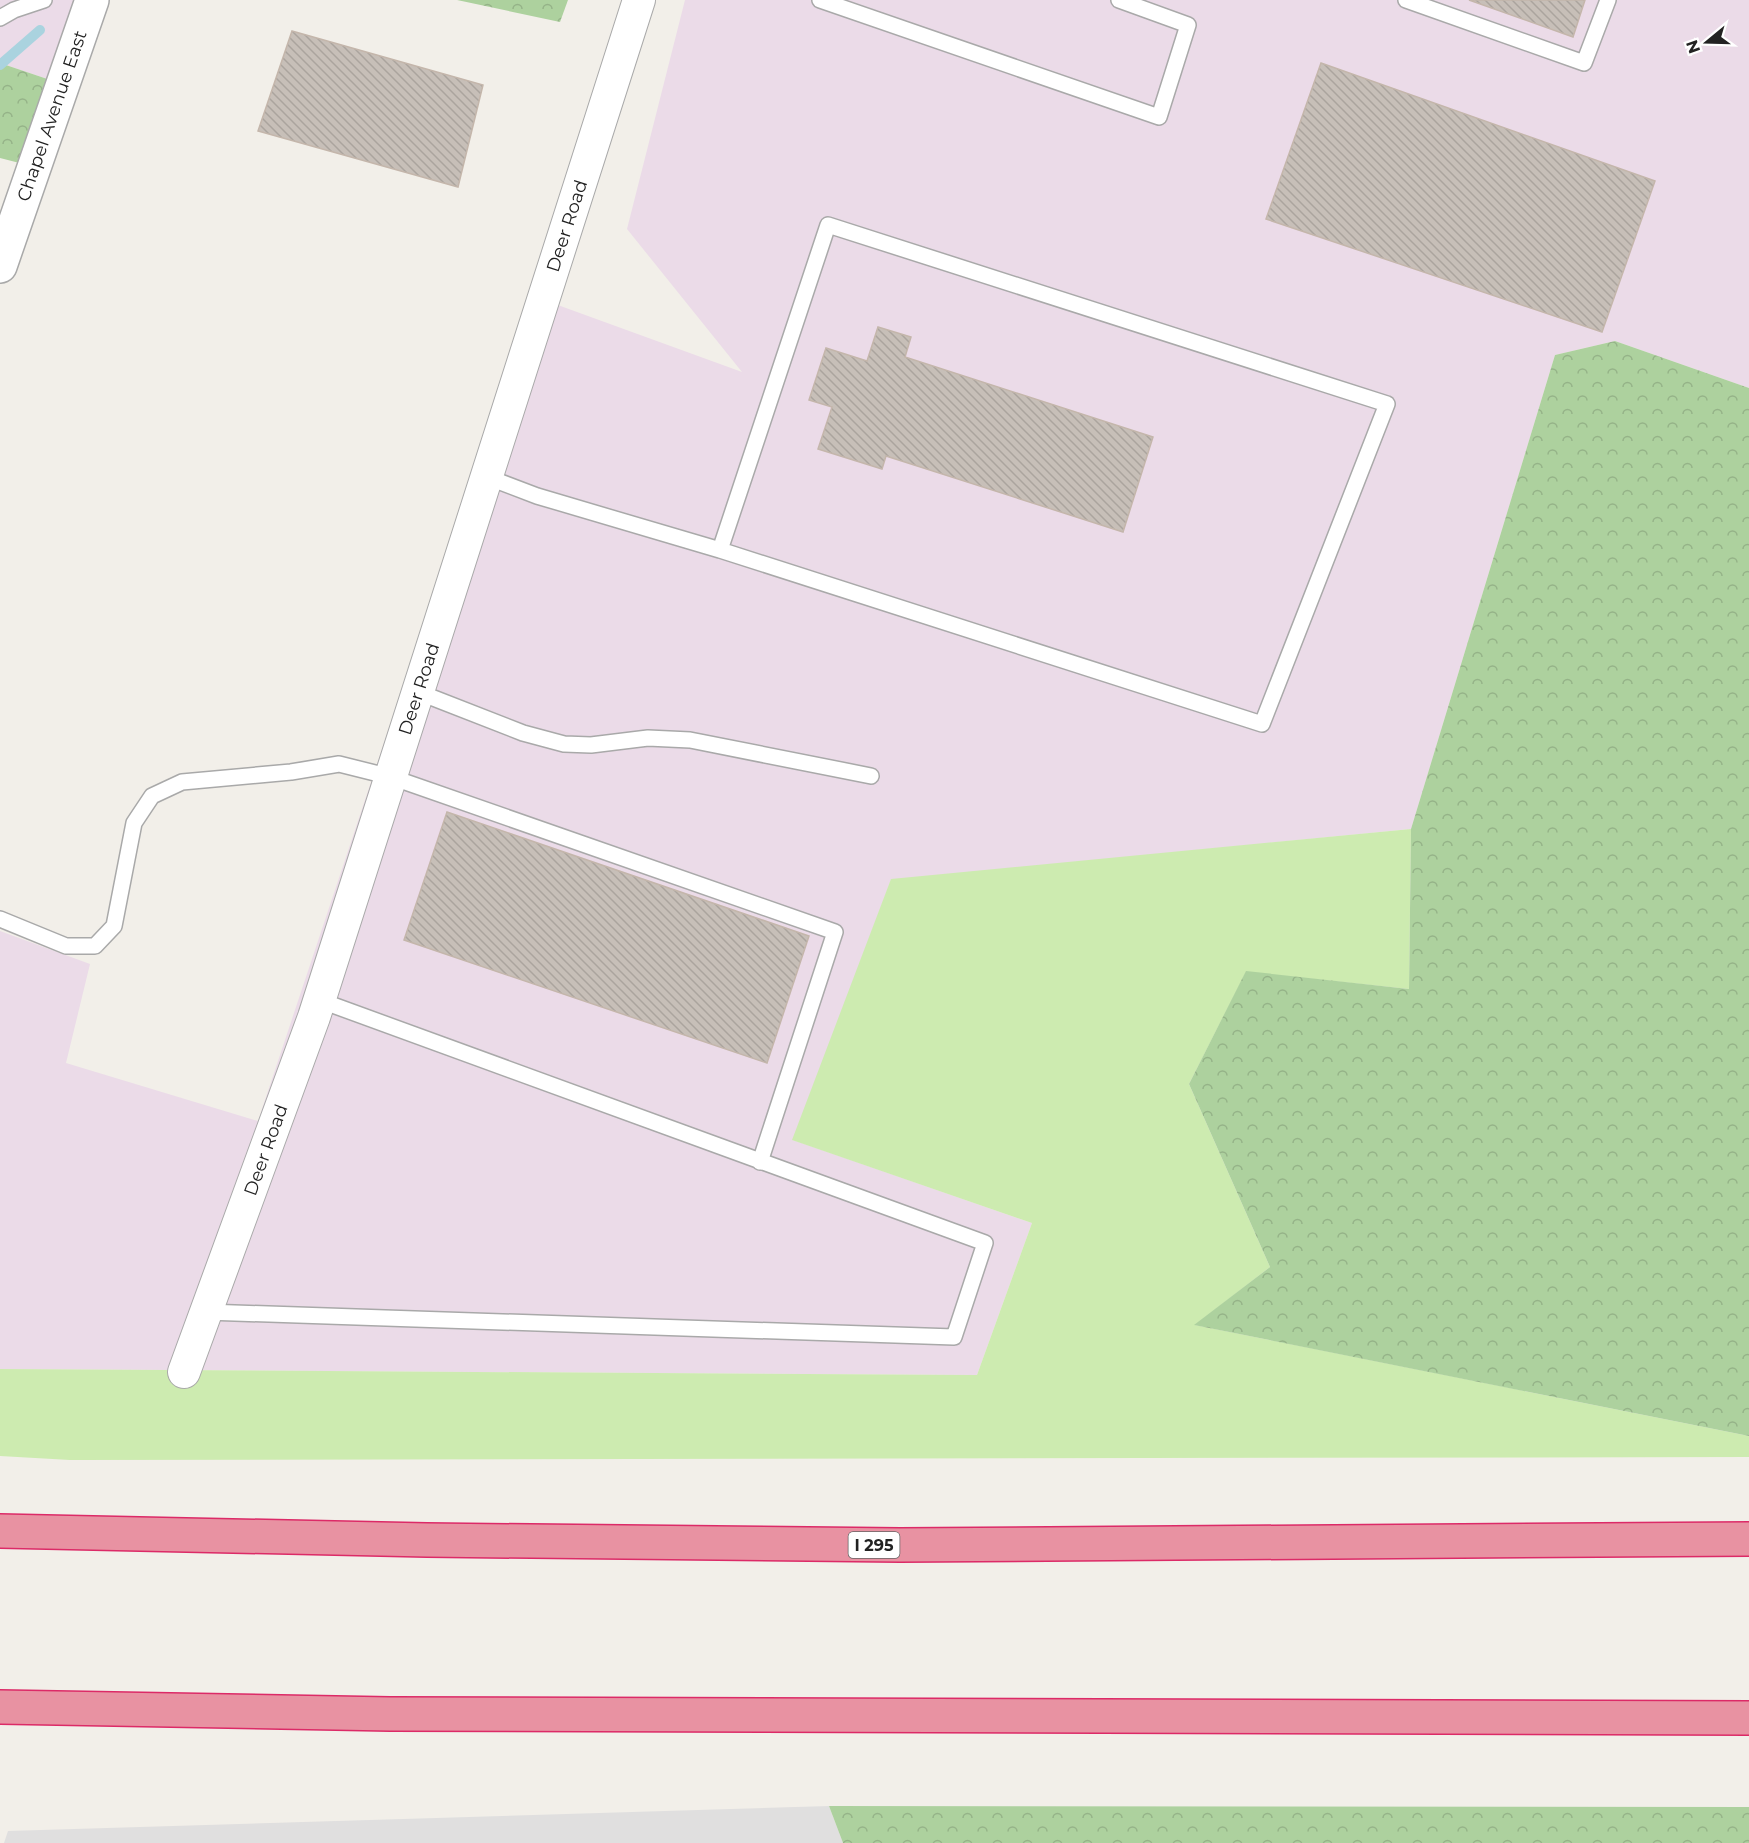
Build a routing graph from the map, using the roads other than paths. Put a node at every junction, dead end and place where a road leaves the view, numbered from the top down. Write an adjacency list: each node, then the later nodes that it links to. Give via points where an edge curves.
1 (44, 0): 8 (lane)
2 (92, 0): 9 (street, Chapel Avenue East)
3 (639, 0): 10 (street, Deer Road)
4 (820, 0): 5 (lane, via 1159,117 1188,25)
5 (1119, 0)
6 (1406, 0): 7 (lane, via 1584,63)
7 (1608, 0)
8 (0, 18)
9 (0, 266)
10 (487, 477): 11 (lane, via 537,496); 12 (street, Deer Road)
11 (720, 550): 11 (lane, via 1262,724 1387,404 828,225)
12 (418, 692): 13 (lane, via 523,733 564,744 648,738 690,740); 14 (street, Deer Road)
13 (871, 776)
14 (391, 777): 15 (lane, via 339,764 182,782 152,796 134,823 114,927 95,946 66,946); 16 (street, Deer Road); 17 (lane, via 835,932)
15 (0, 919)
16 (319, 1000): 17 (lane); 18 (street, Deer Road)
17 (760, 1162): 18 (lane, via 985,1243 954,1337)
18 (206, 1312): 19 (street, Deer Road)
19 (184, 1372)
20 (0, 1531): 21 (highway, I 295, via 900,1545)
21 (1749, 1539)
22 (0, 1707): 23 (highway, via 390,1714)
23 (1749, 1718)

